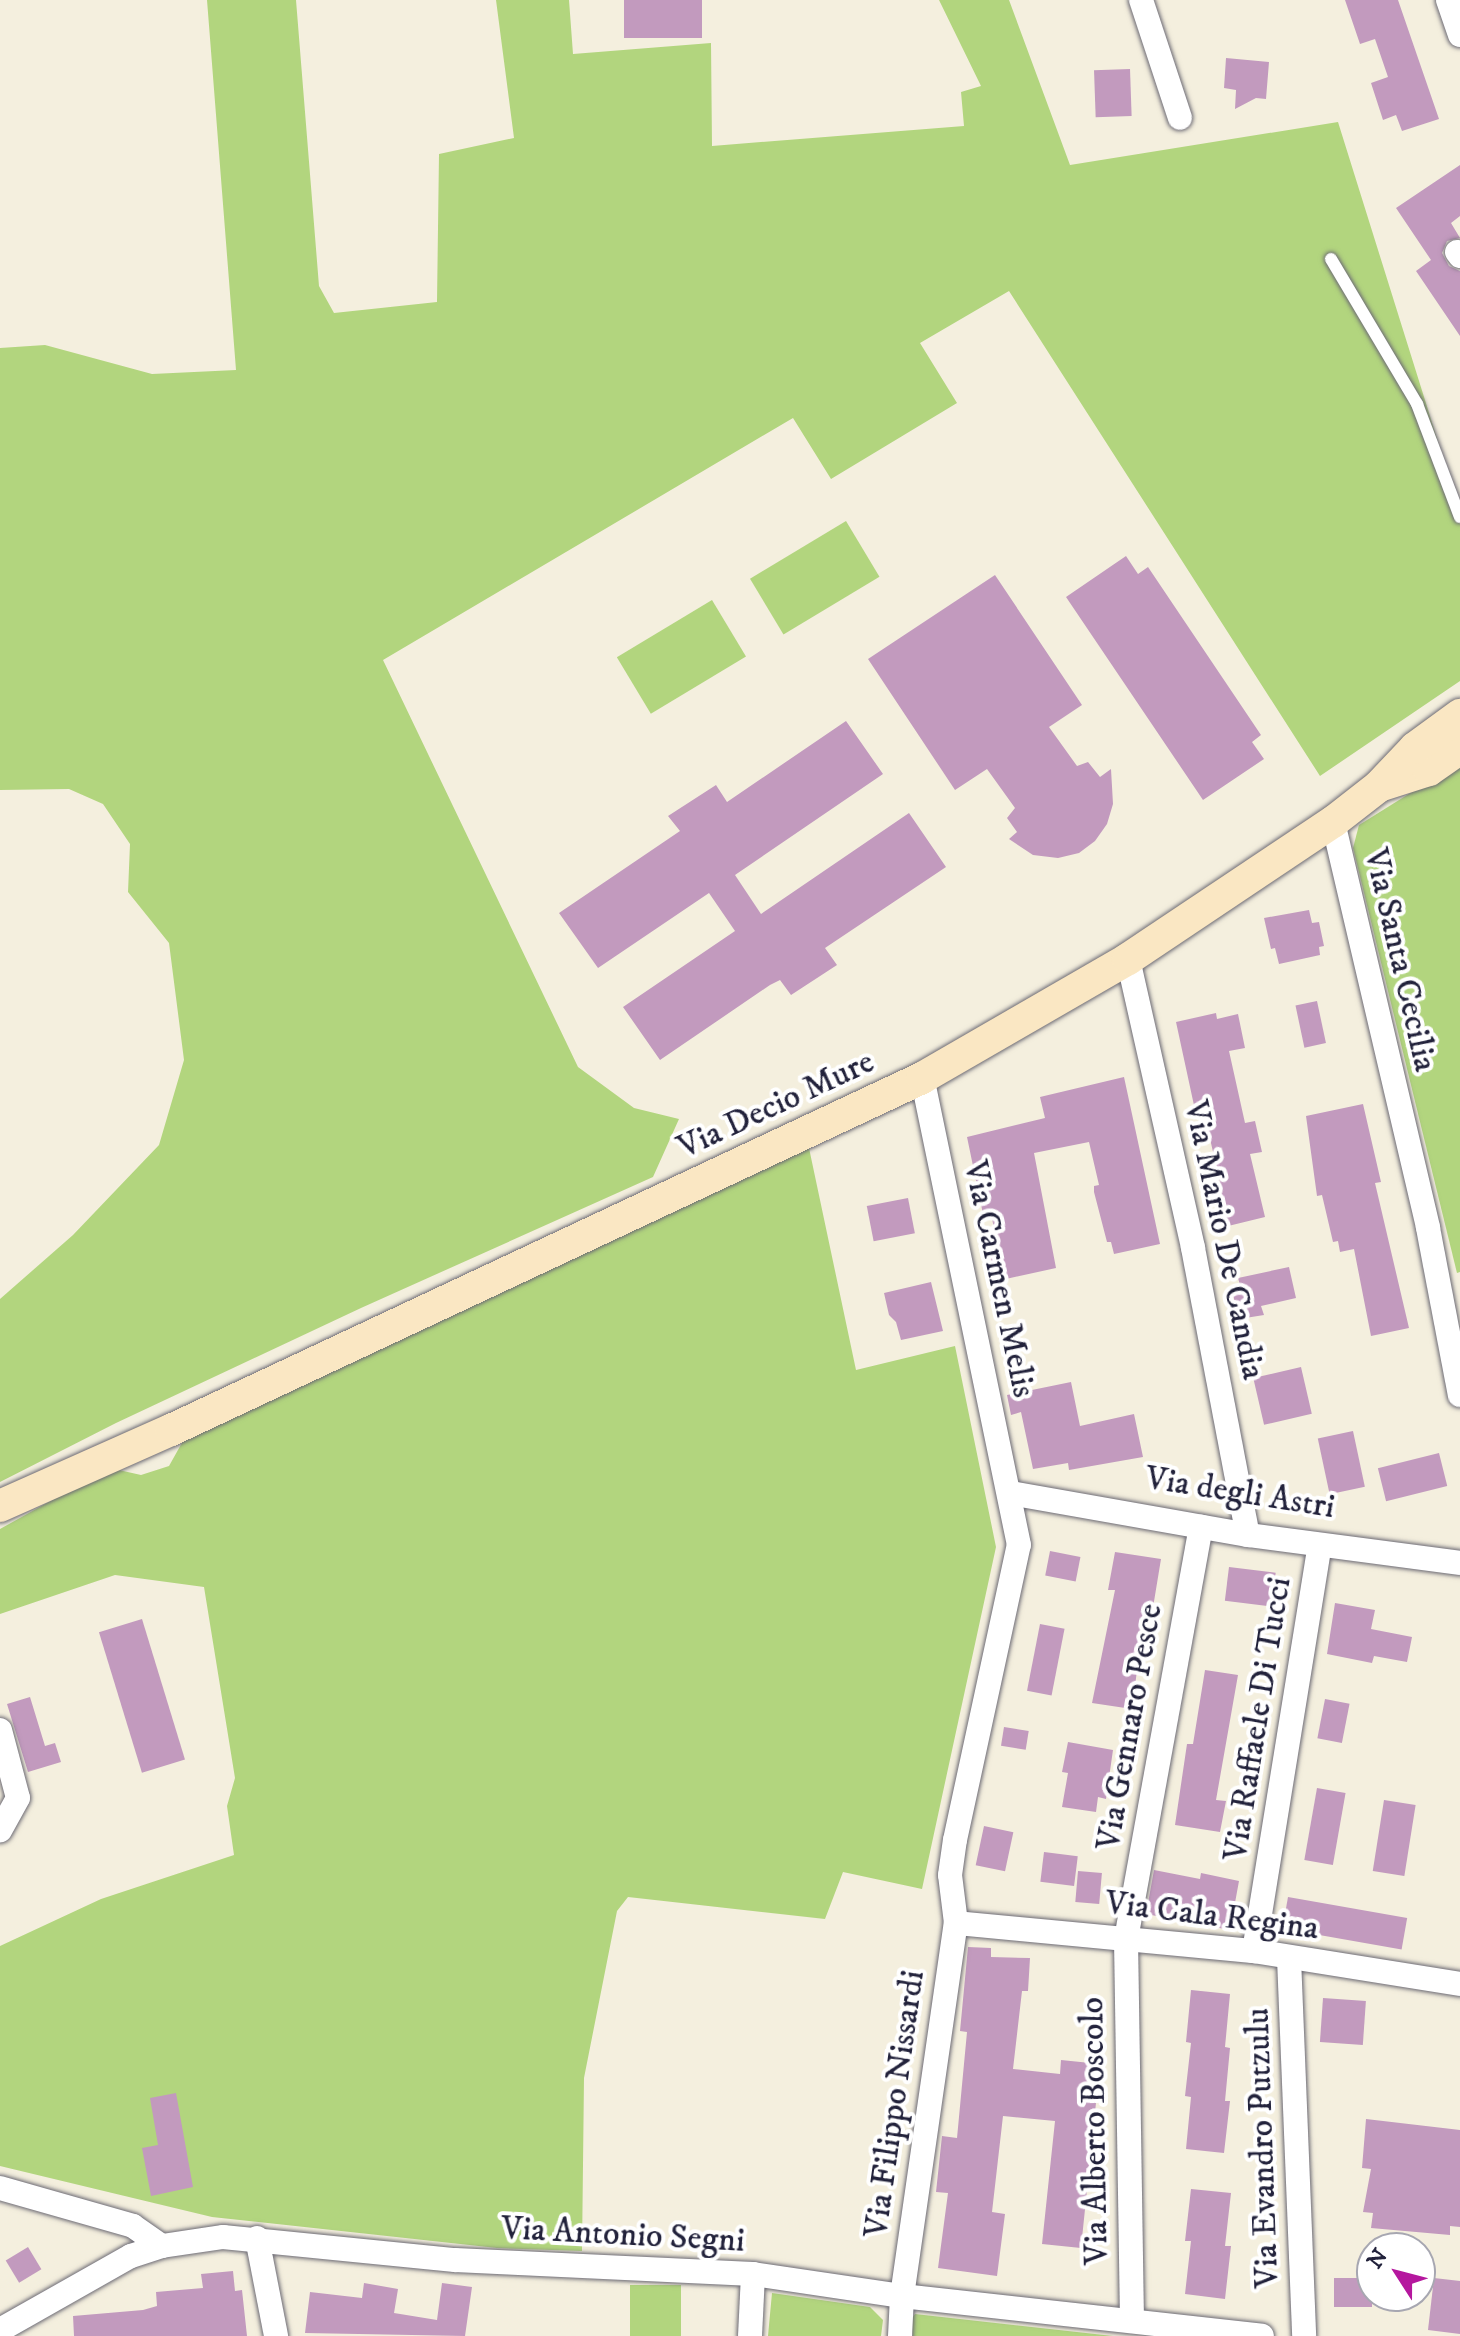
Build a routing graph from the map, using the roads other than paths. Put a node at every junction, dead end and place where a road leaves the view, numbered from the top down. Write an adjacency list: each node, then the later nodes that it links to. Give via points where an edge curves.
1 (1141, 0): 4 (street)
2 (1448, 0): 3 (street)
3 (1460, 35)
4 (1180, 118)
5 (1331, 259): 6 (lane, via 1417,404)
6 (1460, 517)
7 (1460, 715): 9 (street, Via Decio Mure, via 1415,748)
8 (1460, 748): 9 (street, Via Decio Mure, via 1429,770)
9 (1379, 786): 10 (street, Via Decio Mure)
10 (1333, 822): 11 (street, Via Decio Mure); 13 (street, Via Santa Cecilia, via 1428,1228)
11 (1128, 959): 12 (street, Via Decio Mure); 17 (street, Via Mario De Candia, via 1193,1248)
12 (922, 1078): 14 (street, Via Carmen Melis); 15 (street, Via Decio Mure)
13 (1460, 1395)
14 (1010, 1493): 16 (street, Via degli Astri); 22 (street, Via Carmen Melis, via 1019,1545 955,1840 950,1875)
15 (0, 1506)
16 (1201, 1527): 17 (street, Via degli Astri); 23 (street, Via Gennaro Pesce)
17 (1248, 1535): 18 (street, Via degli Astri)
18 (1320, 1545): 19 (street, Via degli Astri); 24 (street, Via Raffaele Di Tucci)
19 (1460, 1563)
20 (0, 1730): 21 (street, via 18,1798)
21 (0, 1830)
22 (956, 1923): 23 (street, Via Cala Regina); 31 (street, Via Filippo Nissardi)
23 (1126, 1939): 24 (street, Via Cala Regina); 32 (street, Via Alberto Boscolo)
24 (1254, 1951): 25 (street, Via Cala Regina)
25 (1289, 1958): 26 (street, Via Cala Regina); 38 (street, Via Evandro Putzulu)
26 (1460, 1984)
27 (0, 2188): 29 (street, via 133,2226)
28 (257, 2238): 29 (street, Via Antonio Segni); 30 (street, Via Antonio Segni, via 455,2260); 34 (street)
29 (162, 2246): 33 (street, Via Antonio Segni, via 131,2256)
30 (753, 2274): 31 (street, Via Antonio Segni); 35 (street)
31 (902, 2296): 32 (street, Via Antonio Segni); 36 (street, Via Filippo Nissardi)
32 (1132, 2321): 37 (street, Via Antonio Segni)
33 (0, 2330)
34 (276, 2336)
35 (750, 2336)
36 (900, 2336)
37 (1262, 2336)
38 (1304, 2336)

